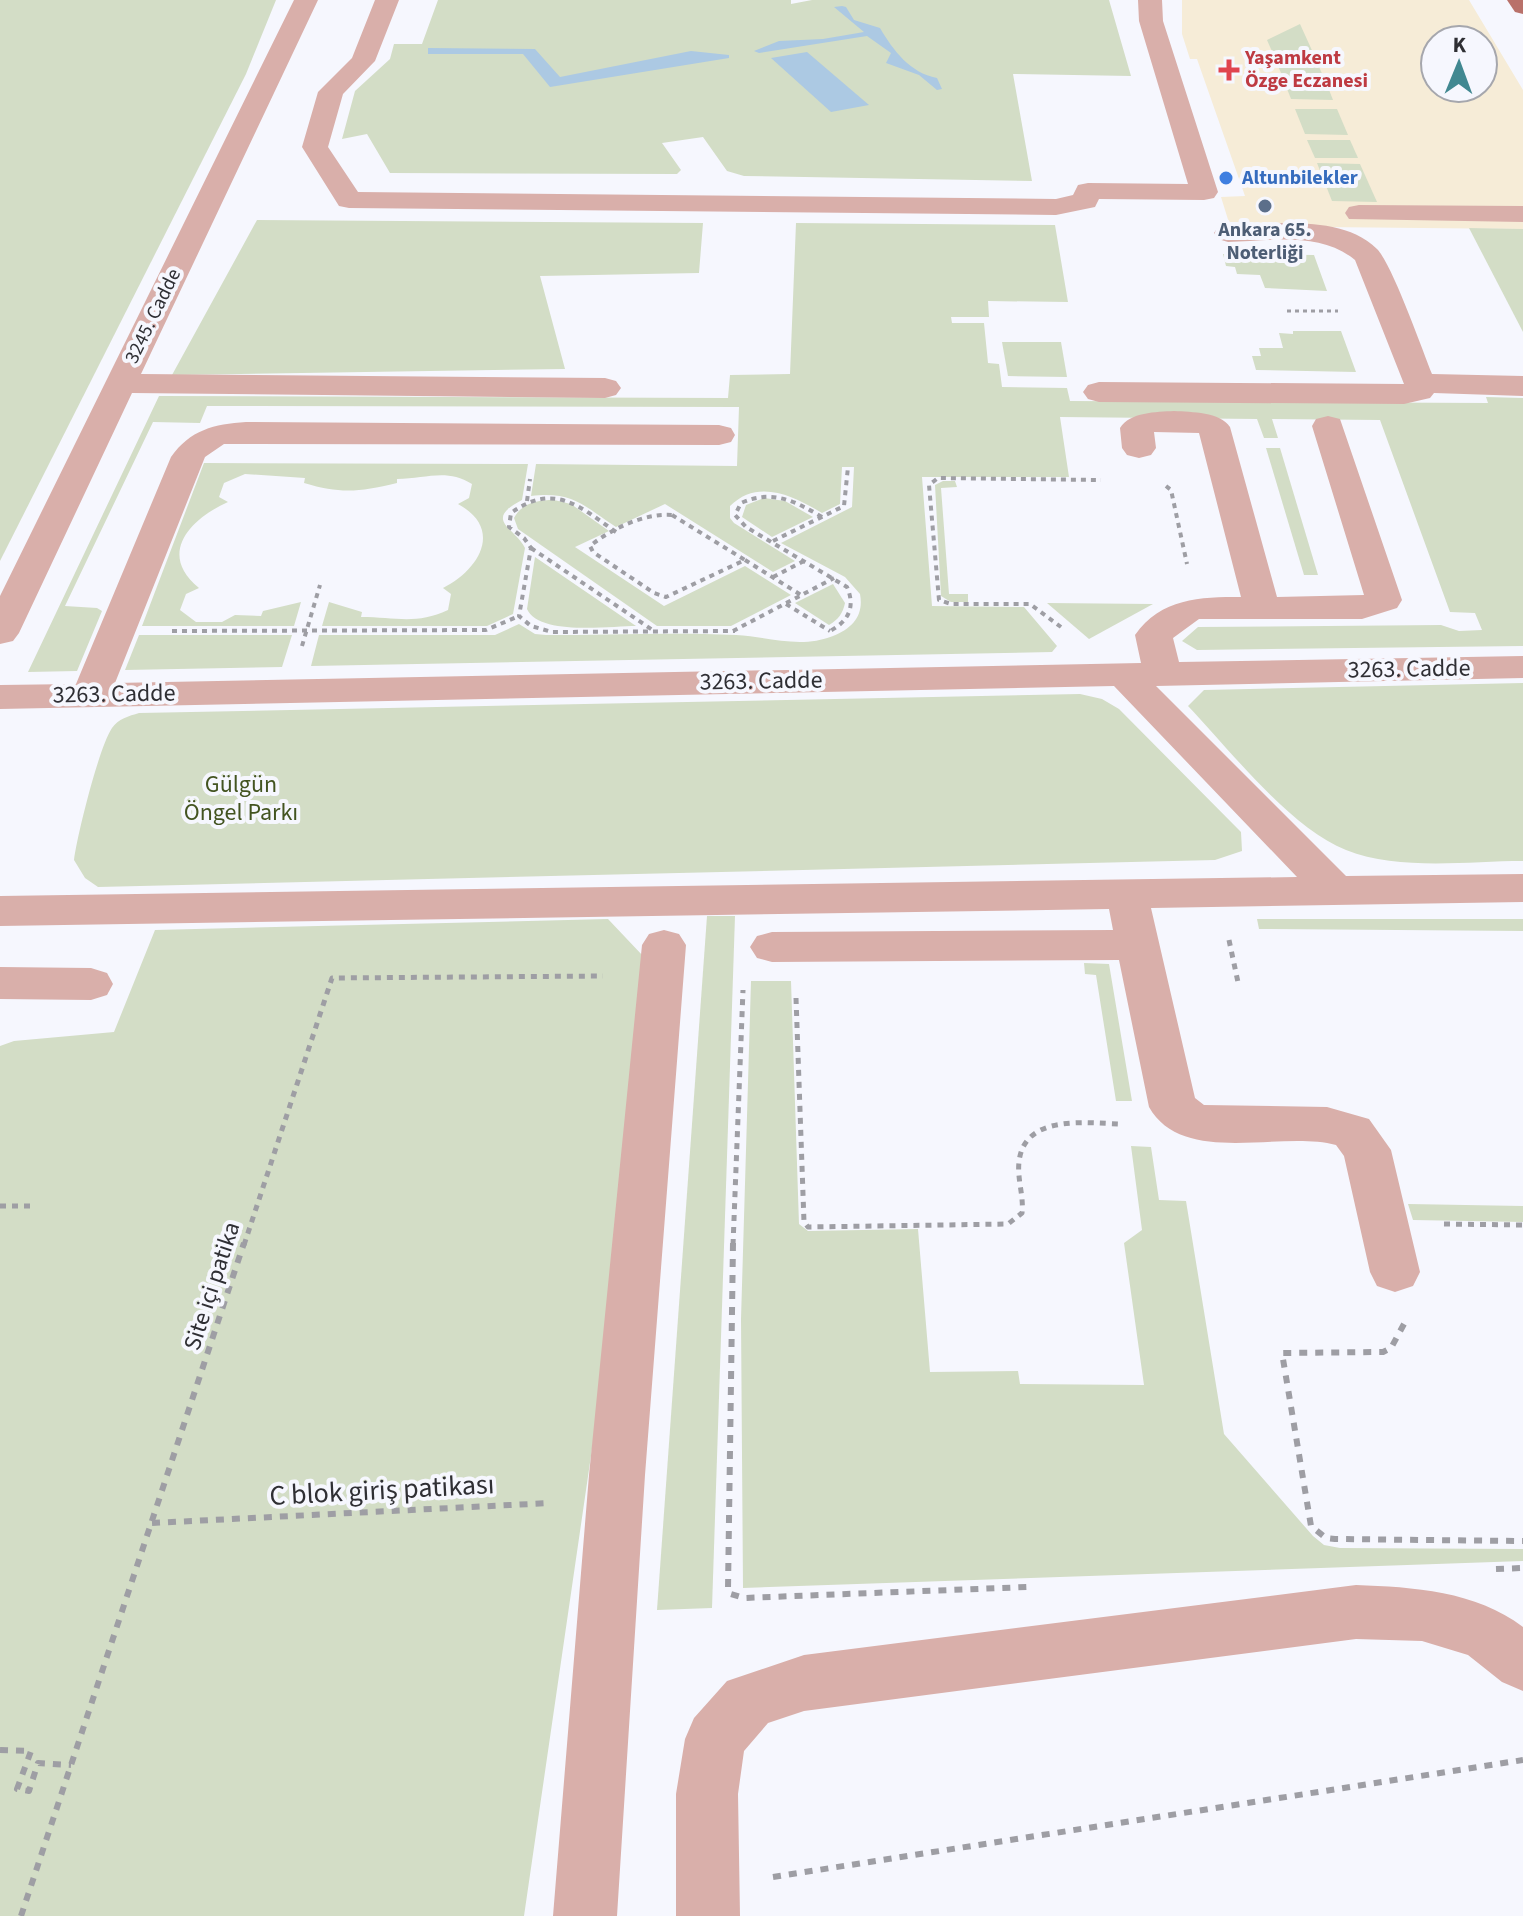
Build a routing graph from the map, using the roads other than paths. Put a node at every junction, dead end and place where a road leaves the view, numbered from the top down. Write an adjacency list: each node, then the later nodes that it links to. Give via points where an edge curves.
1 (306, 0): 9 (street, 3245. Cadde)
2 (387, 0): 3 (street, via 363,61 331,92 315,147 349,200 1056,207 1085,201 1088,191 1204,192 1151,21)
3 (1150, 0)
4 (1519, 0): 5 (main road)
5 (1523, 7)
6 (1359, 213): 7 (street)
7 (1523, 214)
8 (1228, 233): 10 (street, via 1329,236 1360,247)
9 (121, 383): 12 (street); 18 (street, 3245. Cadde)
10 (1420, 383): 11 (street); 13 (street, via 1412,394)
11 (1523, 386)
12 (605, 388)
13 (1099, 392)
14 (1328, 426): 17 (street, via 1384,600 1362,608)
15 (719, 435): 22 (street, via 246,432 207,438 188,457)
16 (1139, 448): 17 (street, via 1136,428 1145,424 1203,423 1216,429)
17 (1262, 608): 20 (street, via 1183,612 1154,635)
18 (0, 633)
19 (1523, 667): 20 (street, 3263. Cadde)
20 (1162, 673): 21 (street, 3263. Cadde)
21 (1123, 674): 22 (street, 3263. Cadde); 25 (street)
22 (91, 694): 23 (street, 3263. Cadde)
23 (0, 697)
24 (1523, 888): 25 (street)
25 (1335, 891): 26 (street)
26 (1127, 894): 27 (street); 28 (street)
27 (0, 911)
28 (1137, 945): 29 (street); 33 (street, via 1169,1098 1179,1114 1200,1123 1327,1125 1352,1132 1367,1150)
29 (783, 948)
30 (662, 960): 36 (street)
31 (0, 983): 32 (street)
32 (91, 984)
33 (1395, 1272)
34 (1523, 1663): 35 (street, via 1486,1634 1422,1614 1356,1612 804,1683 748,1701 715,1739 707,1794)
35 (708, 1902)
36 (585, 1916)

